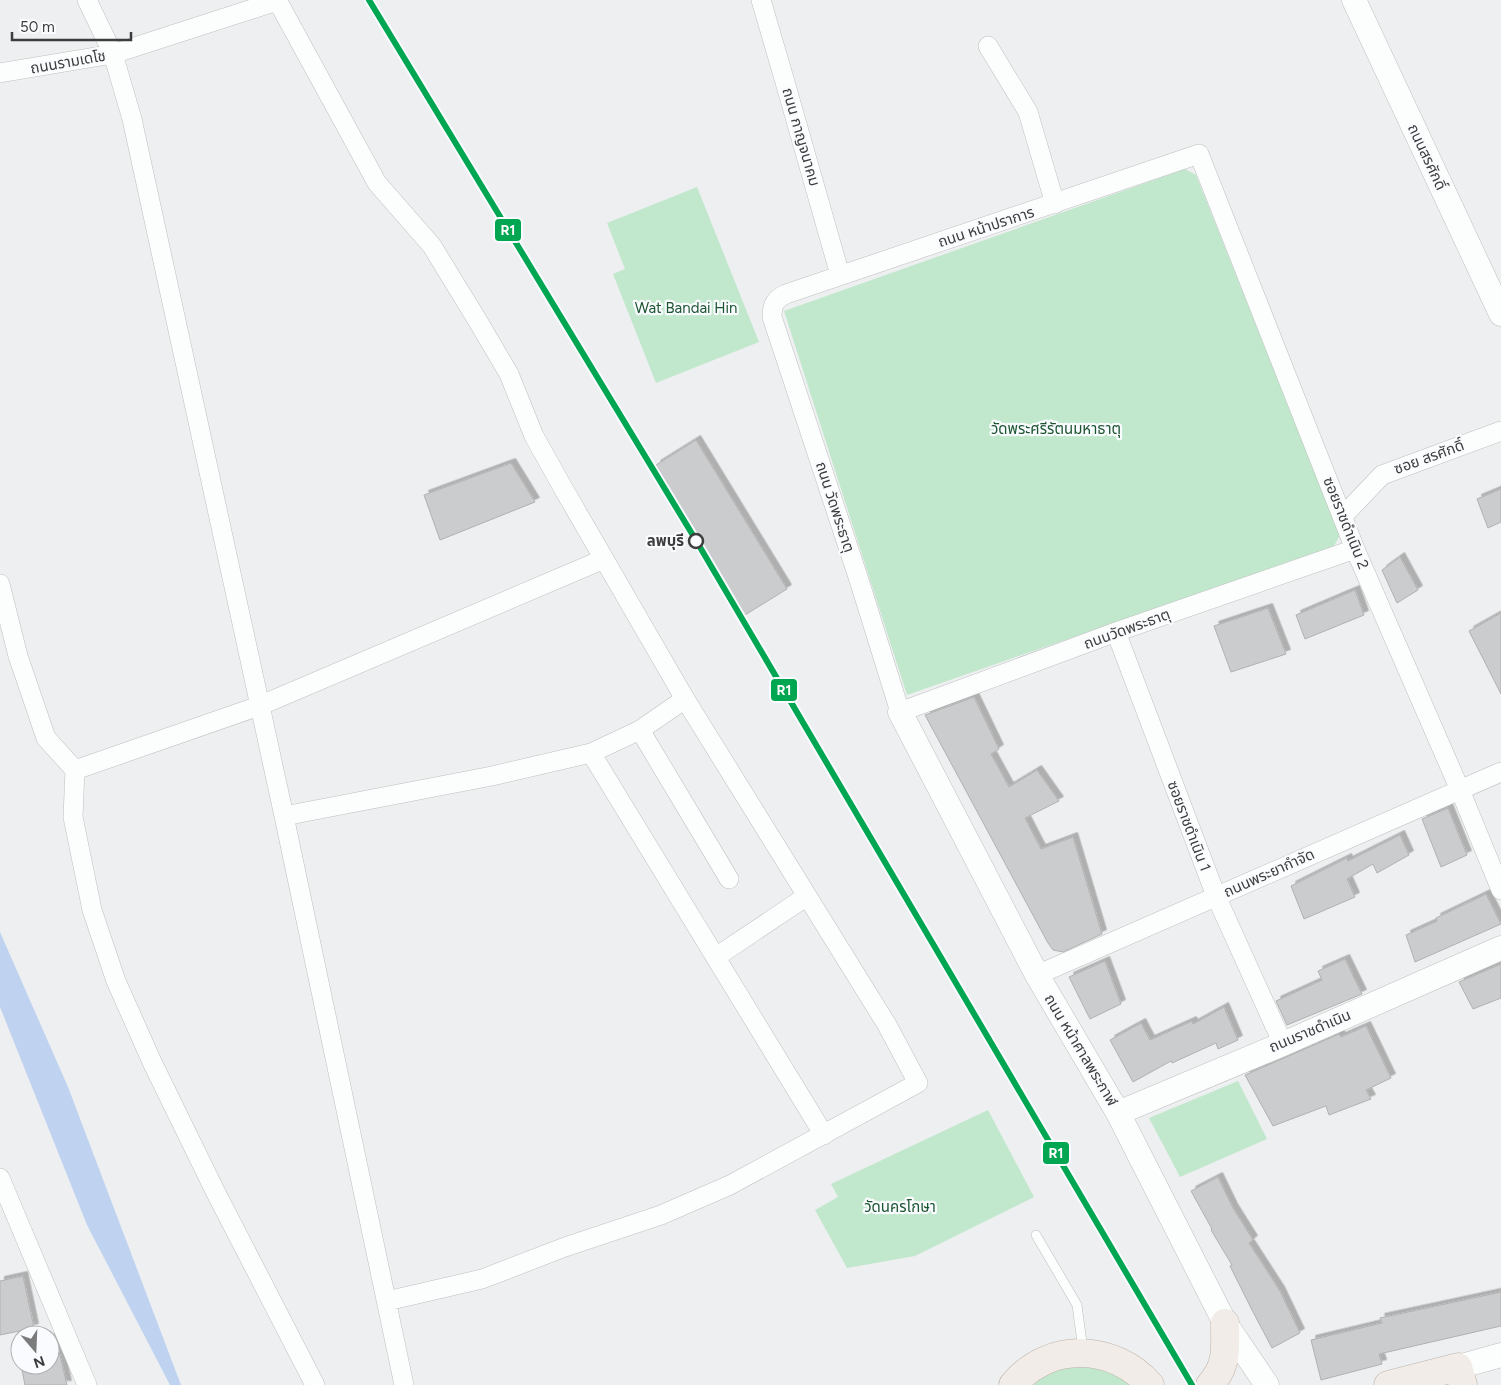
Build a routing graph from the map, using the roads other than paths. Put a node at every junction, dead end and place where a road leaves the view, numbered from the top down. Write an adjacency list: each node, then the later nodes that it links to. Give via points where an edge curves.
1 (87, 0): 6 (street)
2 (760, 0): 10 (street, ถนน กาญจนาคม)
3 (1354, 0): 12 (street, ถนนสรศักดิ์)
4 (277, 1): 6 (street, ถนนรามเดโช); 16 (street, via 377,183 432,246 509,374 539,445)
5 (988, 46): 9 (street, via 1028,112)
6 (113, 54): 7 (street, ถนนรามเดโช); 20 (street, via 132,119)
7 (0, 73)
8 (1199, 154): 9 (street, ถนน หน้าปราการ); 14 (street, ซอยราชดำเนิน 2)
9 (1055, 204): 10 (street, ถนน หน้าปราการ)
10 (840, 275): 11 (street, ถนน หน้าปราการ, via 786,294)
11 (774, 303): 21 (street, ถนน วัดพระธาตุ, via 772,317)
12 (1501, 314)
13 (1501, 431): 14 (street, ซอย สรศักดิ์, via 1382,475)
14 (1343, 516): 15 (street, ซอยราชดำเนิน 2)
15 (1356, 548): 18 (street, ถนนวัดพระธาตุ); 26 (street, ซอยราชดำเนิน 2)
16 (604, 559): 19 (street); 20 (street)
17 (0, 584): 24 (street, via 18,656 46,738)
18 (1116, 632): 21 (street, ถนนวัดพระธาตุ); 31 (street, ซอยราชดำเนิน 1)
19 (685, 699): 22 (street); 30 (street)
20 (259, 706): 24 (street); 27 (street)
21 (900, 712): 34 (street, ถนน หน้าศาลพระกาฬ)
22 (640, 730): 23 (street); 28 (street)
23 (591, 753): 27 (street, via 492,776); 33 (street)
24 (75, 770): 46 (street, via 73,817 92,910 116,981 215,1191)
25 (1501, 772): 26 (street, ถนนพระยากำจัด)
26 (1460, 790): 29 (street, ซอยราชดำเนิน 2); 31 (street, ถนนพระยากำจัด)
27 (284, 816): 40 (street)
28 (729, 879)
29 (1501, 890)
30 (807, 896): 33 (street); 37 (street, via 887,1024 918,1083)
31 (1216, 896): 34 (street, ถนนพระยากำจัด); 35 (street, ซอยราชดำเนิน 1)
32 (1501, 948): 35 (street, ถนนราชดำเนิน)
33 (716, 957): 37 (street)
34 (1037, 975): 36 (street, ถนน หน้าศาลพระกาฬ)
35 (1283, 1044): 36 (street, ถนนราชดำเนิน)
36 (1118, 1113): 41 (street, ถนน หน้าศาลพระกาฬ)
37 (824, 1135): 40 (street, via 730,1185 661,1215 482,1279)
38 (0, 1178): 45 (street)
39 (1036, 1235): 42 (lane, via 1077,1305)
40 (386, 1301): 47 (street)
41 (1225, 1324): 50 (main road, via 1226,1354 1219,1375); 51 (street, ถนน หน้าศาลพระกาฬ)
42 (1083, 1353): 48 (main road, via 1060,1355 1039,1363); 49 (main road, via 1104,1355 1124,1363)
43 (1501, 1354): 44 (street)
44 (1461, 1376): 52 (main road)
45 (87, 1385)
46 (315, 1385)
47 (404, 1385)
48 (1013, 1385)
49 (1150, 1385)
50 (1210, 1385)
51 (1267, 1385)
52 (1388, 1385)

